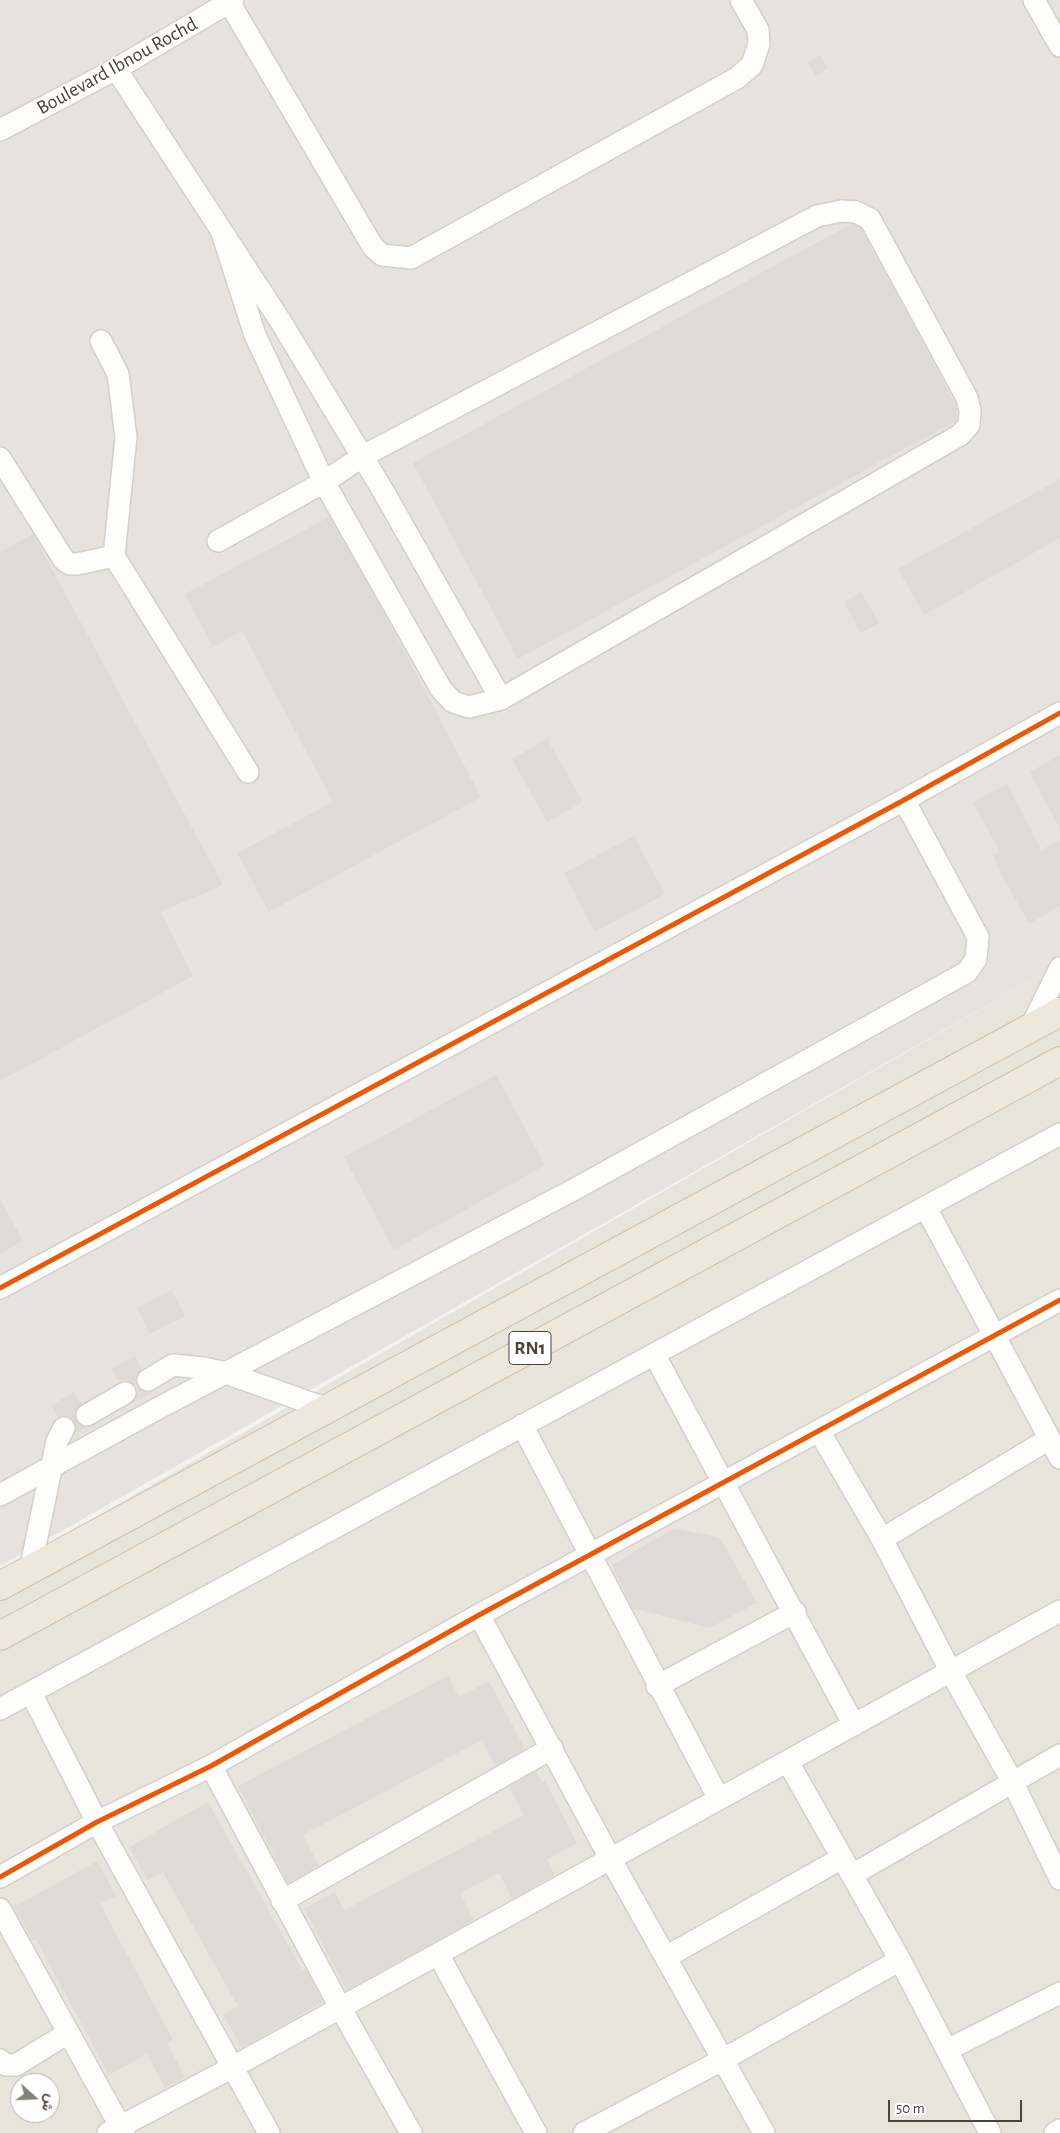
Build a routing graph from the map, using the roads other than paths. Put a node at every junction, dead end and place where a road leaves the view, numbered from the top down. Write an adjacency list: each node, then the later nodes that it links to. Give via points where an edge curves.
1 (741, 0): 3 (street, via 758,30 758,44 752,65 737,78 411,258 382,255 373,247)
2 (1034, 0): 4 (street)
3 (231, 1): 5 (street, Boulevard Ibnou Rochd)
4 (1060, 46)
5 (116, 69): 6 (street, Boulevard Ibnou Rochd); 7 (street)
6 (0, 130)
7 (222, 233): 9 (street); 11 (street, via 255,335)
8 (101, 341): 13 (street, via 118,374 126,437)
9 (363, 456): 11 (street); 14 (street); 14 (street, via 817,216 841,211 856,212 870,219 967,398 969,424 960,435)
10 (0, 458): 13 (street, via 64,560 77,564)
11 (324, 482): 12 (street); 14 (street, via 441,689 453,702 469,708)
12 (218, 541)
13 (114, 556): 16 (street)
14 (501, 699)
15 (1060, 713): 17 (street)
16 (248, 772)
17 (904, 800): 25 (street); 29 (street, via 978,937 976,959 967,972 575,1189)
18 (1060, 959): 19 (street)
19 (1056, 975): 21 (street)
20 (1060, 1012): 21 (highway, RN1)
21 (1031, 1027): 32 (highway, RN1)
22 (1060, 1061): 49 (highway, RN1)
23 (1060, 1134): 24 (street)
24 (926, 1208): 27 (street); 28 (street)
25 (0, 1288)
26 (1060, 1300): 27 (street)
27 (995, 1336): 36 (street); 37 (street)
28 (654, 1354): 34 (street); 40 (street)
29 (226, 1373): 30 (street, via 174,1365); 32 (street); 39 (street)
30 (148, 1380)
31 (125, 1393): 33 (street)
32 (330, 1410): 44 (highway, RN1)
33 (87, 1415)
34 (522, 1425): 43 (street); 52 (street)
35 (64, 1428): 39 (street, via 57,1441)
36 (819, 1431): 40 (street); 42 (street)
37 (1050, 1439): 38 (street); 42 (street)
38 (1060, 1458)
39 (52, 1466): 41 (street); 44 (street)
40 (724, 1484): 43 (street); 47 (street)
41 (0, 1495)
42 (882, 1539): 50 (street)
43 (590, 1556): 48 (street); 51 (street)
44 (30, 1570): 45 (highway, RN1)
45 (0, 1586)
46 (1060, 1611): 50 (street)
47 (795, 1612): 51 (street); 54 (street)
48 (479, 1615): 55 (street); 58 (street)
49 (0, 1636)
50 (951, 1672): 54 (street); 59 (street)
51 (658, 1686): 60 (street)
52 (31, 1692): 53 (street); 61 (street)
53 (0, 1710)
54 (854, 1725): 57 (street)
55 (552, 1748): 62 (street); 66 (street)
56 (1060, 1755): 59 (street)
57 (788, 1762): 60 (street); 63 (street)
58 (211, 1766): 61 (street); 66 (street)
59 (1012, 1781): 63 (street); 65 (street)
60 (719, 1799): 62 (street)
61 (97, 1822): 64 (street); 77 (street)
62 (610, 1858): 68 (street); 69 (street)
63 (847, 1866): 69 (street); 70 (street)
64 (0, 1877)
65 (1060, 1878)
66 (282, 1901): 72 (street)
67 (0, 1909): 73 (street)
68 (438, 1954): 72 (street); 82 (street)
69 (666, 1957): 75 (street)
70 (900, 1960): 74 (street); 75 (street)
71 (1060, 1993): 74 (street)
72 (340, 2007): 77 (street); 81 (street)
73 (68, 2032): 76 (street, via 16,2065 6,2065); 79 (street)
74 (947, 2050): 85 (street)
75 (724, 2059): 83 (street); 84 (street)
76 (0, 2060)
77 (233, 2067): 79 (street); 80 (street)
78 (1060, 2130): 86 (street)
79 (117, 2131)
80 (269, 2133)
81 (411, 2133)
82 (536, 2133)
83 (584, 2133)
84 (764, 2133)
85 (990, 2133)
86 (1055, 2133)

